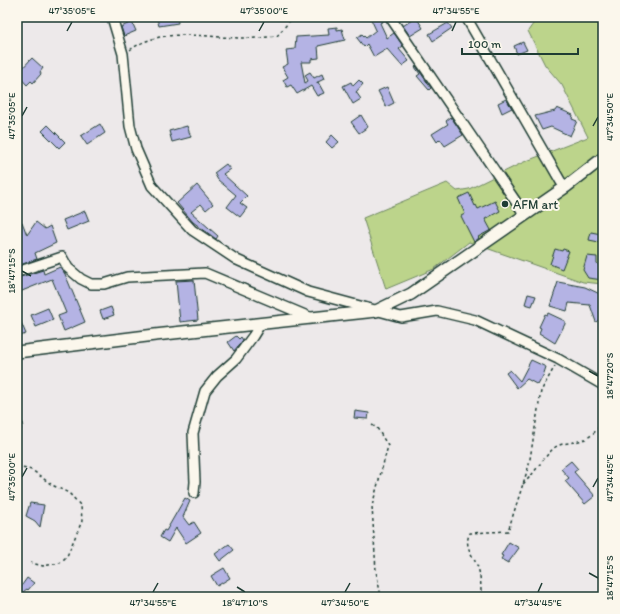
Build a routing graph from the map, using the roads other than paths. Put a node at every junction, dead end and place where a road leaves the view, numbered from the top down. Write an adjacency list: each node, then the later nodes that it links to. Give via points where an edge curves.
1 (112, 17): 8 (street, via 123,54 130,126 136,149 152,186 192,230 237,260 308,292)
2 (390, 17): 6 (street)
3 (466, 17): 5 (street, via 561,182)
4 (603, 158): 5 (main road)
5 (567, 186): 6 (main road)
6 (525, 215): 8 (main road, via 411,294)
7 (17, 272): 9 (street, via 62,257 68,268 91,284 104,284 127,277 205,273)
8 (376, 311): 9 (main road); 12 (street, via 401,317 438,311 475,320 558,359)
9 (312, 318): 10 (main road)
10 (261, 323): 11 (main road); 13 (street, via 236,359 205,391 193,433)
11 (17, 352)
12 (603, 385)
13 (194, 493)

